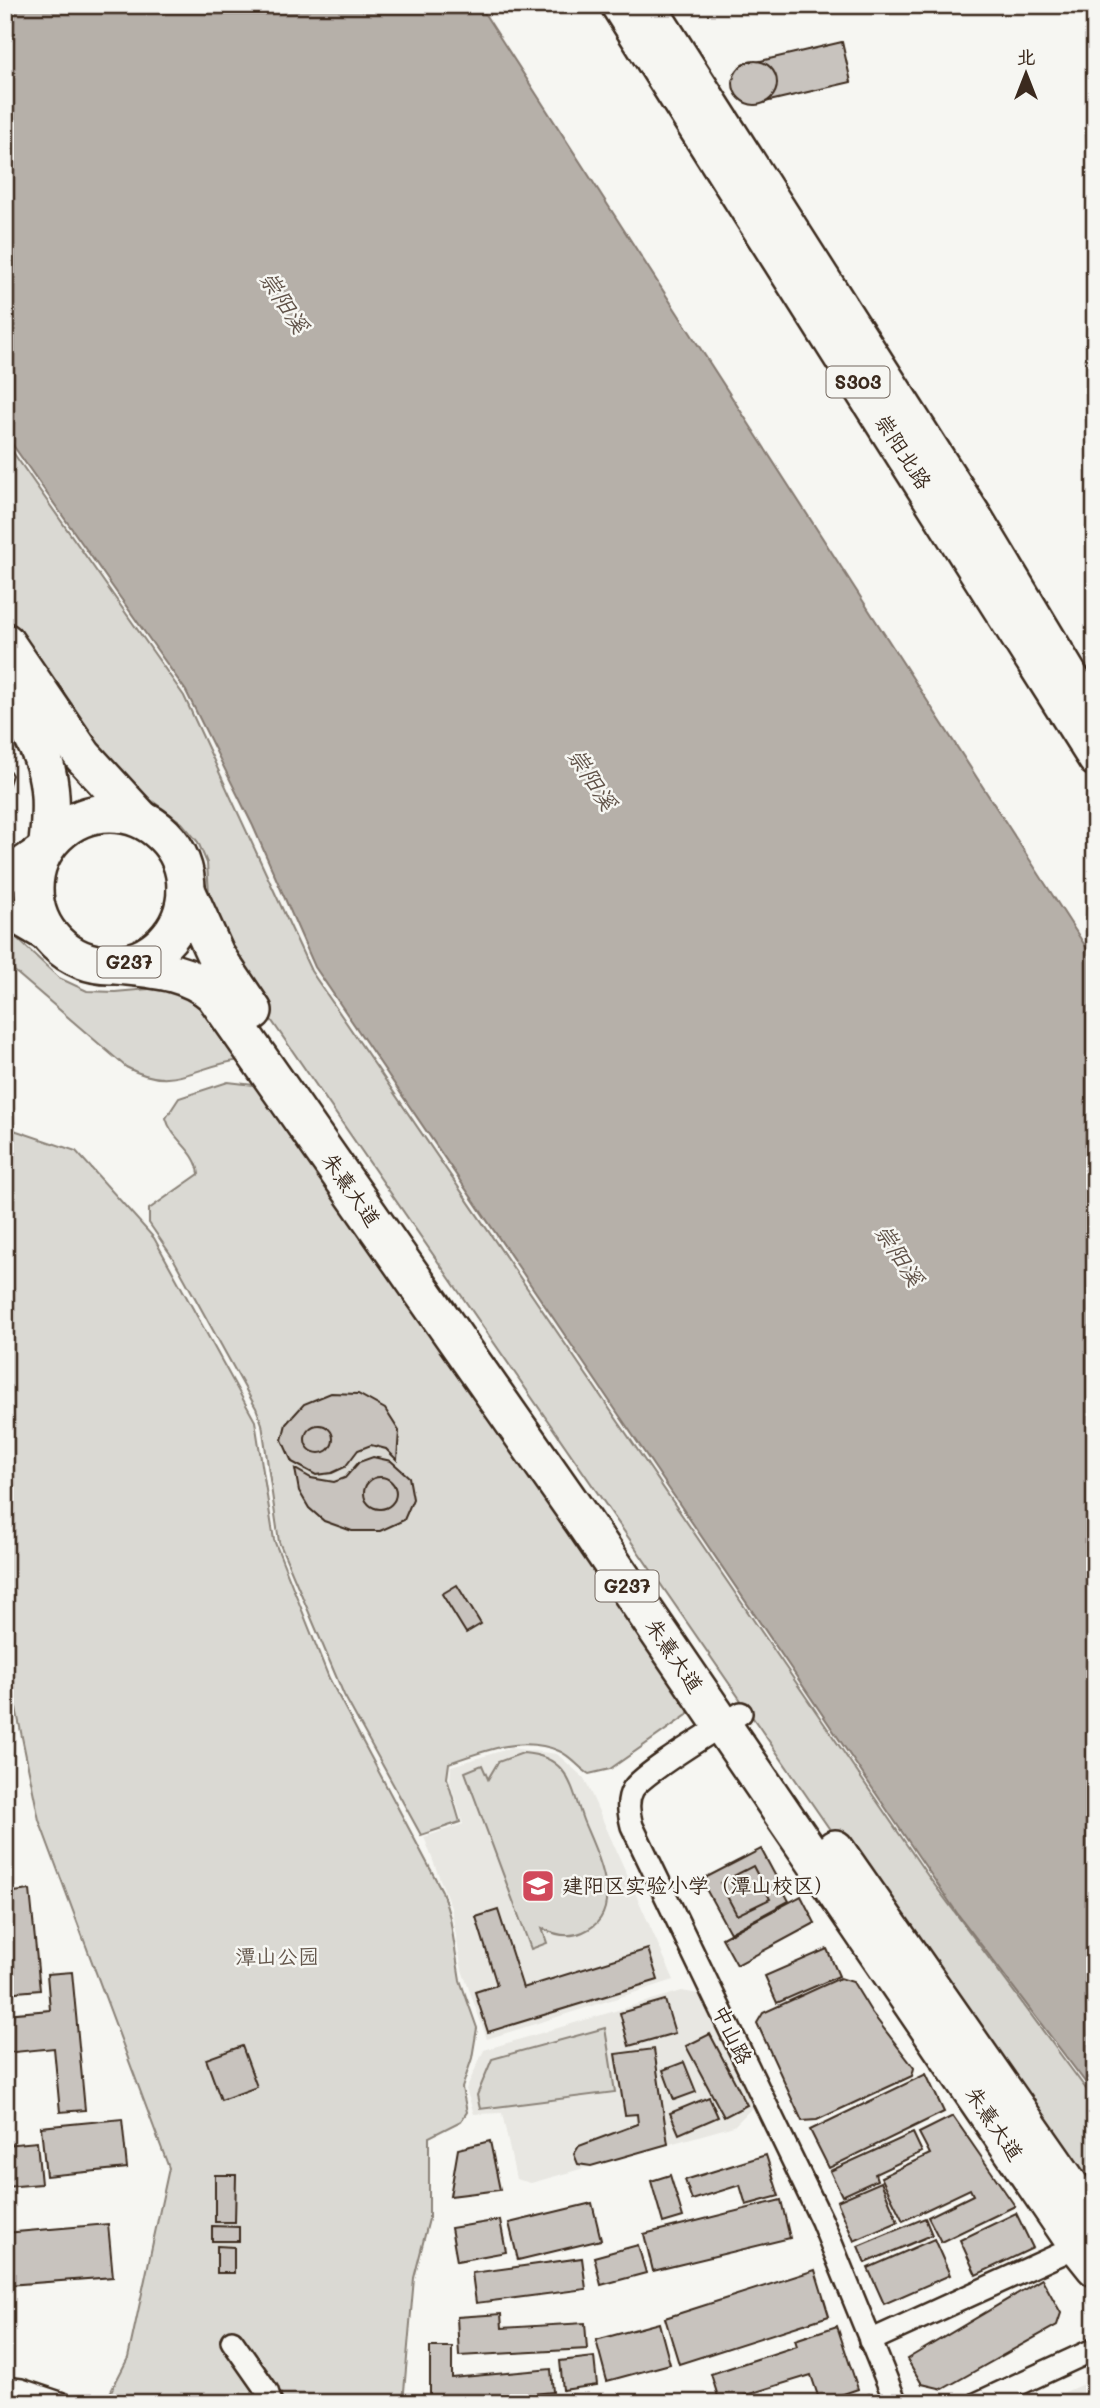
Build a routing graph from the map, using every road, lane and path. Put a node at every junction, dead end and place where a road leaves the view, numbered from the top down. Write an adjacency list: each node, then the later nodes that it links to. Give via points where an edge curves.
1 (617, 5): 6 (main road, 崇阳北路 / S303)
2 (649, 5): 5 (main road, 崇阳北路 / S303, via 978,519)
3 (5, 642): 7 (highway, G237, via 83,756)
4 (5, 693): 8 (highway, G237, via 44,755 51,780)
5 (1095, 715)
6 (1095, 760)
7 (140, 818): 8 (highway, G237, via 115,812 90,815 67,825); 10 (highway, G237, via 174,847 184,867)
8 (46, 846): 9 (main road); 12 (highway, G237, via 36,866 34,903)
9 (5, 876)
10 (186, 890): 13 (highway, G237, via 183,912 166,940 139,960); 14 (highway, 朱熹大道 / G237, via 234,984)
11 (5, 916): 12 (main road)
12 (50, 937): 13 (highway, G237, via 80,959)
13 (117, 965): 14 (highway, 朱熹大道 / G237, via 182,974 214,994 583,1521)
14 (731, 1720): 15 (highway, 朱熹大道 / G237); 17 (street, 中山路, via 640,1782 628,1801 630,1819 822,2221)
15 (1089, 2245): 17 (street)
16 (232, 2341): 21 (street, via 267,2390)
17 (870, 2341): 22 (street, 中山路)
18 (1093, 2348): 23 (street)
19 (5, 2388): 20 (street)
20 (60, 2403)
21 (271, 2403)
22 (896, 2403)
23 (978, 2403)

